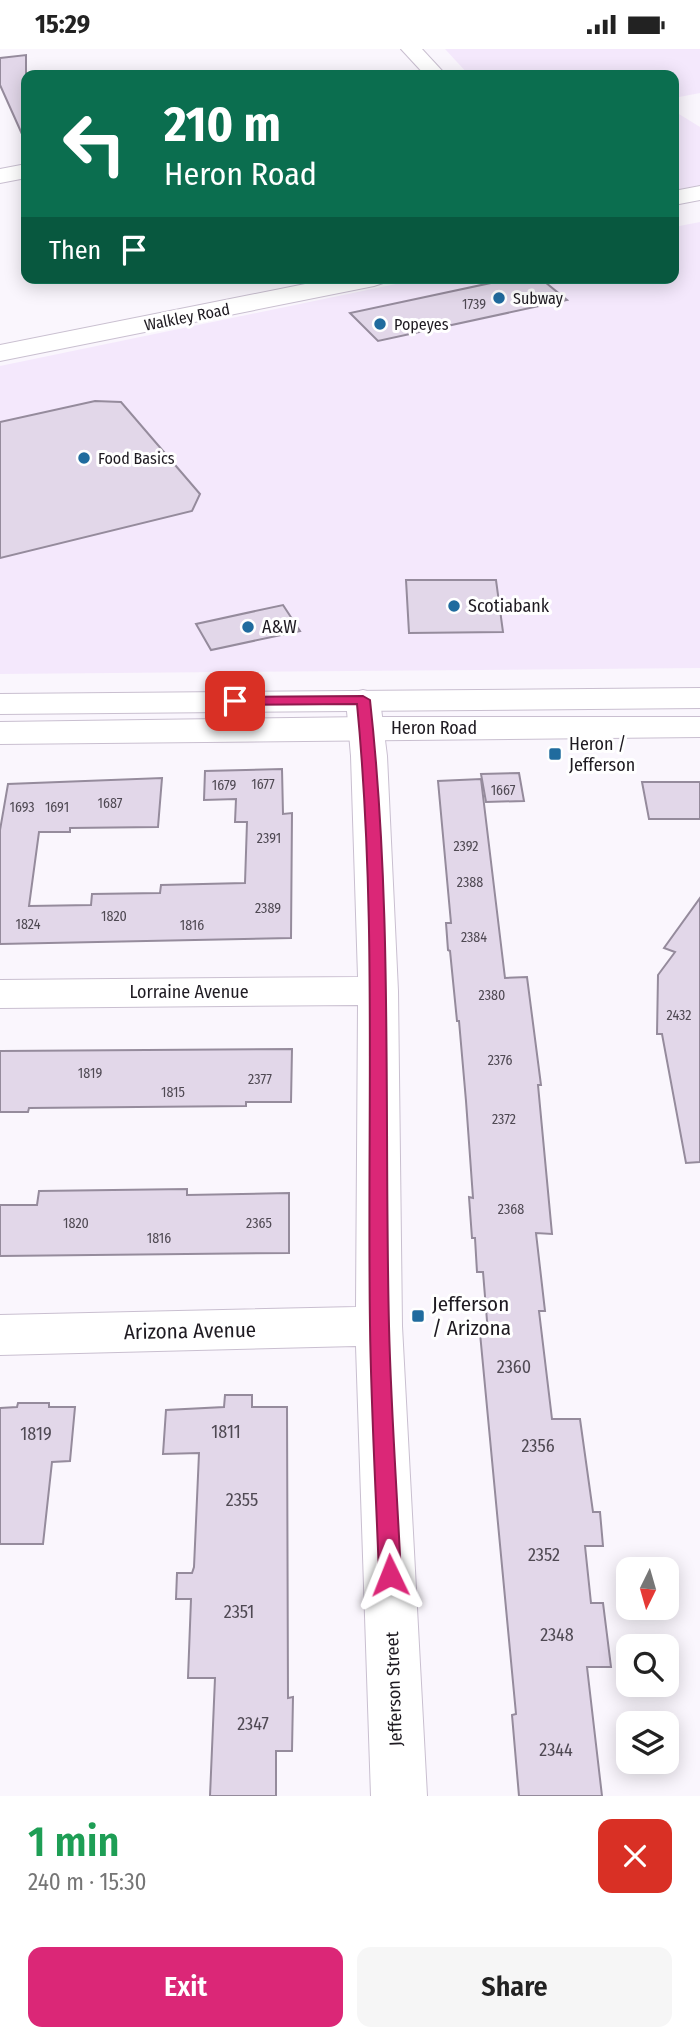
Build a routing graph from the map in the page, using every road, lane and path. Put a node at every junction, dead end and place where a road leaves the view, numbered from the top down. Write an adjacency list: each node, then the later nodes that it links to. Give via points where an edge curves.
1 (411, 49): 2 (main road)
2 (431, 70)
3 (21, 172): 4 (main road)
4 (0, 176)
5 (700, 193): 6 (main road)
6 (679, 197)
7 (700, 212): 8 (main road)
8 (679, 216)
9 (244, 284): 11 (main road, Walkley Road)
10 (344, 284): 12 (main road, Walkley Road)
11 (0, 332)
12 (0, 353)
13 (700, 698): 15 (main road, Heron Road)
14 (0, 704): 15 (main road, Heron Road)
15 (365, 714): 16 (main road, Heron Road); 17 (main road, Heron Road); 18 (main road, Jefferson Street)
16 (700, 727)
17 (0, 733)
18 (378, 991): 19 (main road, Lorraine Avenue); 20 (main road, Jefferson Street)
19 (0, 993)
20 (379, 1326): 21 (main road, Arizona Avenue); 22 (main road, Jefferson Street)
21 (0, 1335)
22 (399, 1796)

